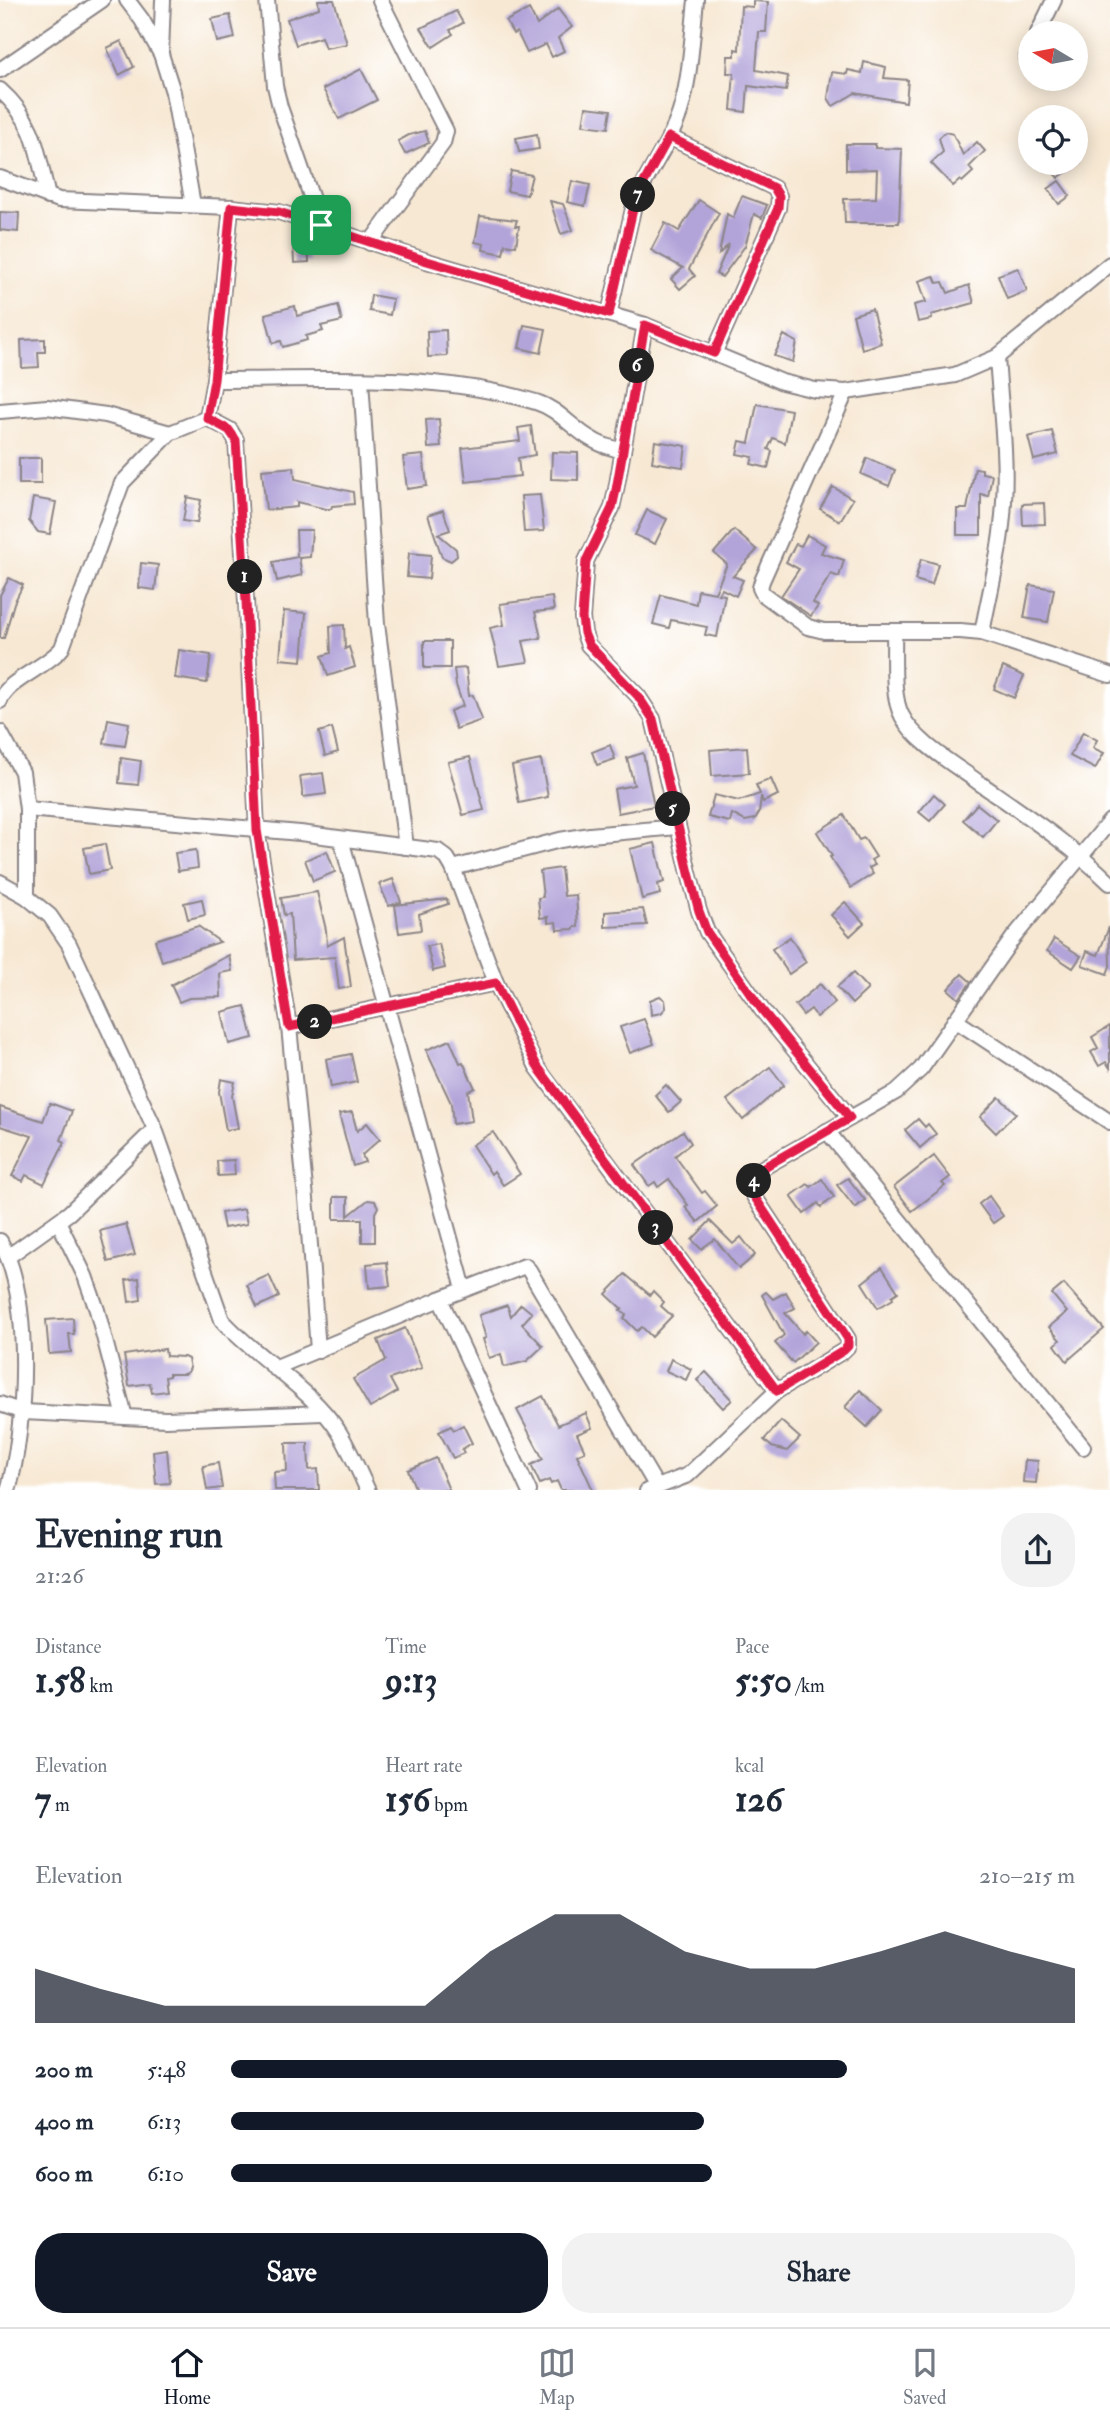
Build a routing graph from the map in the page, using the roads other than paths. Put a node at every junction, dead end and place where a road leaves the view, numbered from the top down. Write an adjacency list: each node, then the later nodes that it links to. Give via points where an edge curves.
1 (103, 0): 10 (street)
2 (127, 0): 9 (street)
3 (163, 0): 9 (street)
4 (267, 0): 17 (street, via 280,107)
5 (380, 0): 18 (street, via 446,131 443,143)
6 (696, 0): 12 (street, via 683,99)
7 (1054, 0): 8 (street)
8 (1044, 21)
9 (161, 54): 15 (street, via 173,92)
10 (0, 70)
11 (0, 90): 14 (street, via 33,131)
12 (669, 137): 20 (street, via 634,205); 22 (street, via 774,188 779,196 778,208)
13 (0, 178): 14 (street)
14 (48, 197): 15 (street)
15 (193, 205): 16 (street)
16 (231, 207): 17 (street, via 279,212); 24 (street)
17 (321, 225): 18 (street)
18 (370, 243): 20 (street)
19 (1110, 264): 23 (street)
20 (609, 314): 21 (street)
21 (645, 325): 22 (street); 30 (street)
22 (714, 353): 26 (street, via 782,382)
23 (996, 357): 26 (street, via 955,375); 32 (street, via 1004,501)
24 (214, 380): 25 (street); 28 (street)
25 (361, 380): 30 (street, via 453,383 536,402 552,408 595,442); 41 (street, via 377,624)
26 (846, 392): 31 (street, via 762,581 762,594 808,627)
27 (0, 411): 29 (street, via 47,407 106,415)
28 (207, 418): 29 (street); 39 (street, via 229,430 236,440)
29 (170, 433): 34 (street, via 122,483 62,648 14,684)
30 (623, 451): 38 (street, via 612,508 586,561 582,618 589,645 638,696 653,719)
31 (894, 631): 32 (street); 42 (street, via 897,694 909,728)
32 (982, 633): 33 (street)
33 (1110, 675)
34 (0, 701)
35 (0, 732): 36 (street, via 22,772)
36 (27, 809): 39 (street); 46 (street)
37 (1110, 821): 42 (street)
38 (677, 827): 43 (street, via 560,840); 51 (street, via 707,932 762,1010)
39 (257, 830): 40 (street); 50 (street)
40 (341, 839): 41 (street); 48 (street)
41 (406, 847): 43 (street, via 438,851)
42 (1082, 855): 44 (street); 49 (street, via 1013,938)
43 (453, 868): 47 (street)
44 (1110, 883)
45 (1, 884): 46 (street)
46 (27, 897): 53 (street, via 50,916 69,944)
47 (496, 983): 48 (street); 62 (street, via 537,1066)
48 (388, 1007): 50 (street); 58 (street)
49 (955, 1020): 51 (street, via 908,1083); 52 (street)
50 (289, 1027): 60 (street)
51 (850, 1118): 54 (street)
52 (1110, 1122)
53 (155, 1129): 55 (street); 61 (street, via 222,1320)
54 (827, 1131): 62 (street, via 759,1170 753,1184 754,1196 848,1339 843,1351); 67 (street)
55 (58, 1222): 57 (street); 66 (street, via 97,1310)
56 (0, 1241): 57 (street)
57 (9, 1256): 64 (street, via 17,1290)
58 (464, 1289): 59 (street); 68 (street, via 519,1267 529,1270)
59 (440, 1299): 60 (street); 71 (street)
60 (318, 1350): 61 (street)
61 (274, 1368): 65 (street)
62 (777, 1391): 68 (street, via 688,1475)
63 (0, 1404): 64 (street)
64 (23, 1412): 66 (street); 69 (street)
65 (323, 1413): 66 (street); 70 (street, via 339,1432)
66 (125, 1417)
67 (1083, 1447)
68 (652, 1489)
69 (8, 1490)
70 (368, 1490)
71 (529, 1490)

